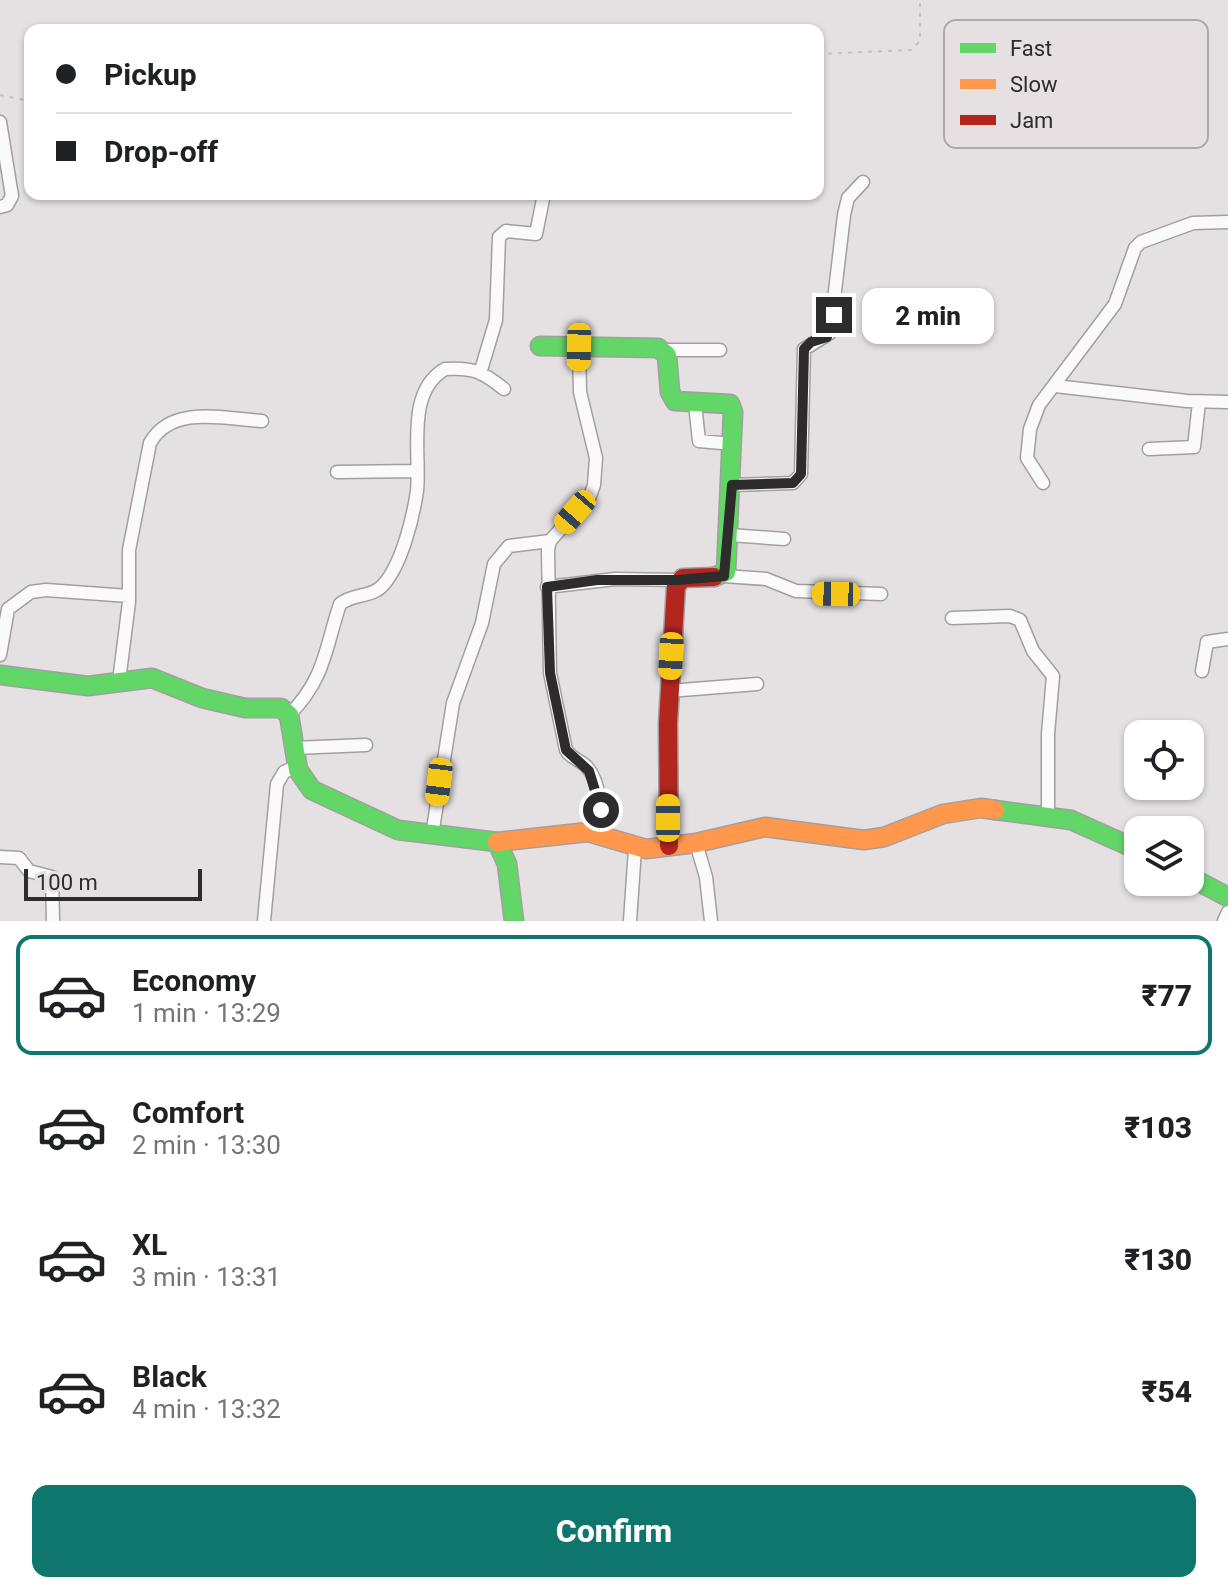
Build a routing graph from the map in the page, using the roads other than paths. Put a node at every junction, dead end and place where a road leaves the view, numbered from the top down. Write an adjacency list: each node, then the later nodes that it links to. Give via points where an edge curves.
1 (0, 122): 4 (street, via 12,196)
2 (863, 182): 22 (street, via 848,198 844,215 830,333 804,349 801,474 793,483)
3 (543, 200): 10 (street, via 536,234 506,231 499,237 496,320)
4 (0, 207)
5 (1228, 222): 11 (street, via 1193,223 1141,242 1127,262 1115,304)
6 (540, 346): 7 (street)
7 (579, 347): 8 (street); 25 (street, via 580,392 596,458 594,485)
8 (665, 350): 9 (street); 15 (street, via 675,401)
9 (720, 350)
10 (481, 370): 12 (street); 19 (street, via 445,369 430,385 416,431)
11 (1055, 386): 13 (street); 21 (street, via 1039,405 1026,450 1029,465)
12 (504, 389)
13 (1199, 402): 14 (street); 18 (street, via 1194,447)
14 (1228, 402)
15 (695, 404): 17 (street, via 699,441); 17 (street, via 730,404)
16 (262, 421): 30 (street, via 187,417 156,432 132,532)
17 (733, 444): 22 (street)
18 (1149, 449)
19 (417, 471): 20 (street); 39 (street, via 414,504 393,571 377,591 340,604 319,678)
20 (337, 472)
21 (1043, 483)
22 (732, 485): 23 (street)
23 (730, 535): 24 (street); 26 (street)
24 (784, 539)
25 (550, 541): 28 (street); 44 (street, via 509,546 494,564 482,623 445,732)
26 (724, 576): 27 (street); 29 (street, via 766,579 796,591)
27 (678, 580): 28 (street); 38 (street)
28 (547, 587): 43 (street, via 550,673 566,750 592,777 601,810)
29 (881, 594)
30 (129, 596): 33 (street, via 31,592 8,609); 36 (street)
31 (952, 618): 42 (street, via 1020,620 1033,651 1053,676)
32 (1228, 639): 34 (street, via 1207,642)
33 (0, 655)
34 (1202, 671)
35 (0, 675): 36 (street, via 88,686)
36 (119, 681): 39 (street, via 152,678 202,698 245,708 281,708)
37 (757, 684): 38 (street)
38 (669, 691): 48 (street)
39 (289, 715): 41 (street)
40 (366, 745): 41 (street)
41 (295, 757): 44 (street, via 312,790 398,830); 55 (street, via 277,784)
42 (1048, 816): 46 (street, via 962,809 884,837 853,839 765,827); 47 (street)
43 (600, 834): 45 (street, via 573,832); 49 (street)
44 (432, 835): 45 (street)
45 (497, 842): 56 (street, via 507,864)
46 (696, 843): 48 (street); 58 (street)
47 (1124, 843)
48 (669, 846): 49 (street)
49 (635, 849): 57 (street)
50 (0, 857): 54 (street, via 19,858 29,871 52,877)
51 (1204, 884): 52 (street)
52 (1228, 897)
53 (1228, 912): 59 (street)
54 (53, 921)
55 (264, 921)
56 (514, 921)
57 (630, 921)
58 (711, 921)
59 (1224, 921)

